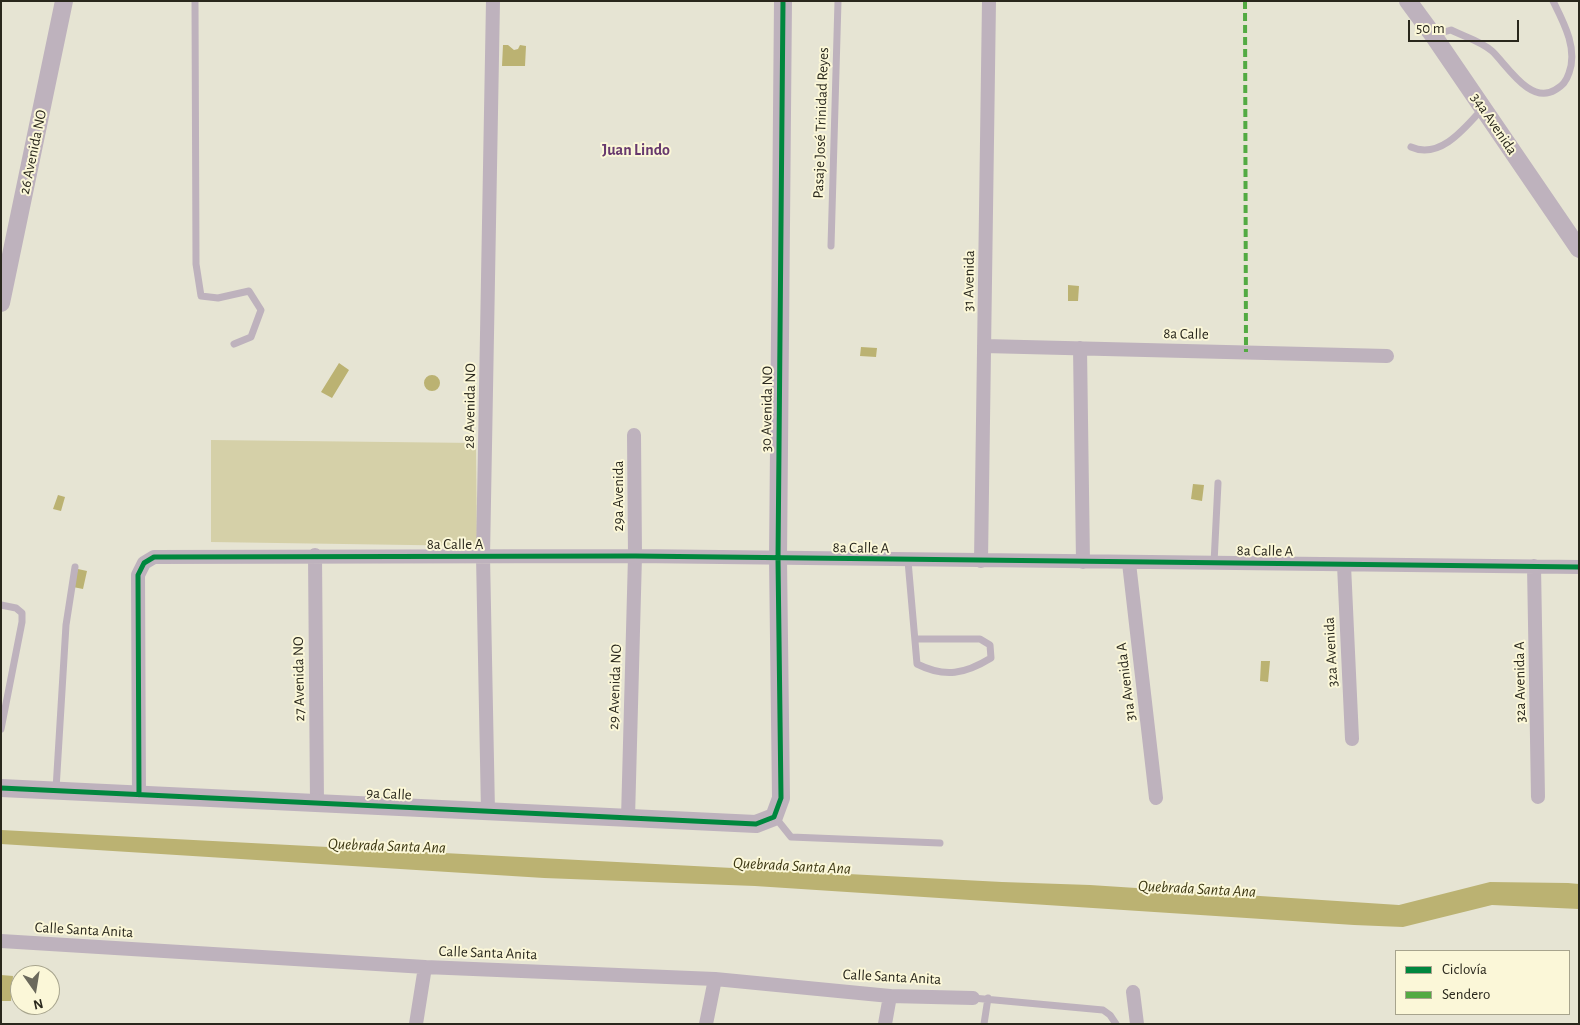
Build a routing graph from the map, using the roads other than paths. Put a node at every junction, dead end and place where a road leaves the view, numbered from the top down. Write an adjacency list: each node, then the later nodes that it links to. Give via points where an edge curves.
1 (64, 1): 14 (street, 26 Avenida NO)
2 (195, 1): 15 (lane, via 196,264 201,296 218,298 249,291 261,310 251,337)
3 (493, 1): 22 (street, 28 Avenida NO)
4 (783, 1): 24 (street, 30 Avenida NO)
5 (838, 1): 12 (lane, Pasaje José Trinidad Reyes)
6 (989, 1): 16 (street, 31 Avenida)
7 (1408, 1): 9 (street, 34a Avenida)
8 (1553, 1): 9 (lane, via 1568,30 1573,64 1565,84 1552,92 1536,92 1521,83 1490,49 1451,30)
9 (1433, 35): 10 (street, 34a Avenida)
10 (1483, 108): 11 (lane, via 1439,147 1422,152); 13 (street, 34a Avenida)
11 (1412, 147)
12 (831, 246)
13 (1579, 249)
14 (1, 303)
15 (234, 344)
16 (984, 346): 17 (street, 8a Calle); 26 (street, 31 Avenida)
17 (1080, 348): 18 (street, 8a Calle); 27 (street)
18 (1387, 356)
19 (634, 434): 23 (street, 29a Avenida)
20 (1218, 483): 29 (lane)
21 (314, 555): 22 (street, 8a Calle A); 41 (street, 8a Calle A, via 154,557 144,563 138,575); 44 (street, 27 Avenida NO)
22 (483, 556): 23 (street, 8a Calle A); 45 (street, 28 Avenida NO)
23 (635, 556): 24 (street, 8a Calle A); 47 (street, 29 Avenida NO)
24 (778, 560): 25 (street, 8a Calle A); 46 (street, 30 Avenida NO, via 781,798)
25 (908, 561): 26 (street, 8a Calle A); 35 (lane)
26 (981, 561): 27 (street, 8a Calle A)
27 (1083, 562): 28 (street, 8a Calle A)
28 (1129, 563): 29 (street, 8a Calle A); 43 (street, 31a Avenida A)
29 (1214, 563): 30 (street, 8a Calle A)
30 (1344, 564): 31 (street, 8a Calle A); 38 (street, 32a Avenida)
31 (1534, 566): 33 (street, 8a Calle A); 42 (street, 32a Avenida A)
32 (75, 567): 40 (lane, via 66,625)
33 (1579, 567)
34 (1, 605): 36 (lane, via 16,608 22,613)
35 (915, 639): 35 (lane, via 980,639 990,645 991,658 971,670 933,672 917,664)
36 (2, 713): 37 (lane)
37 (1, 728)
38 (1352, 739)
39 (1, 788): 40 (street, 9a Calle)
40 (56, 789): 41 (street, 9a Calle)
41 (139, 795): 44 (street, 9a Calle)
42 (1538, 797)
43 (1156, 798)
44 (317, 803): 45 (street, 9a Calle)
45 (488, 812): 47 (street, 9a Calle)
46 (774, 817): 47 (street, 9a Calle, via 756,824); 48 (lane, via 791,837)
47 (628, 818)
48 (940, 843)
49 (1, 941): 50 (street, Calle Santa Anita)
50 (425, 967): 51 (street, Calle Santa Anita); 56 (street)
51 (715, 979): 53 (street, Calle Santa Anita); 57 (street)
52 (1133, 992): 61 (street)
53 (890, 996): 54 (street, Calle Santa Anita); 58 (street)
54 (972, 998): 55 (lane)
55 (988, 998): 59 (lane); 60 (lane, via 1103,1010)
56 (416, 1024)
57 (706, 1024)
58 (884, 1024)
59 (984, 1024)
60 (1116, 1024)
61 (1137, 1024)

